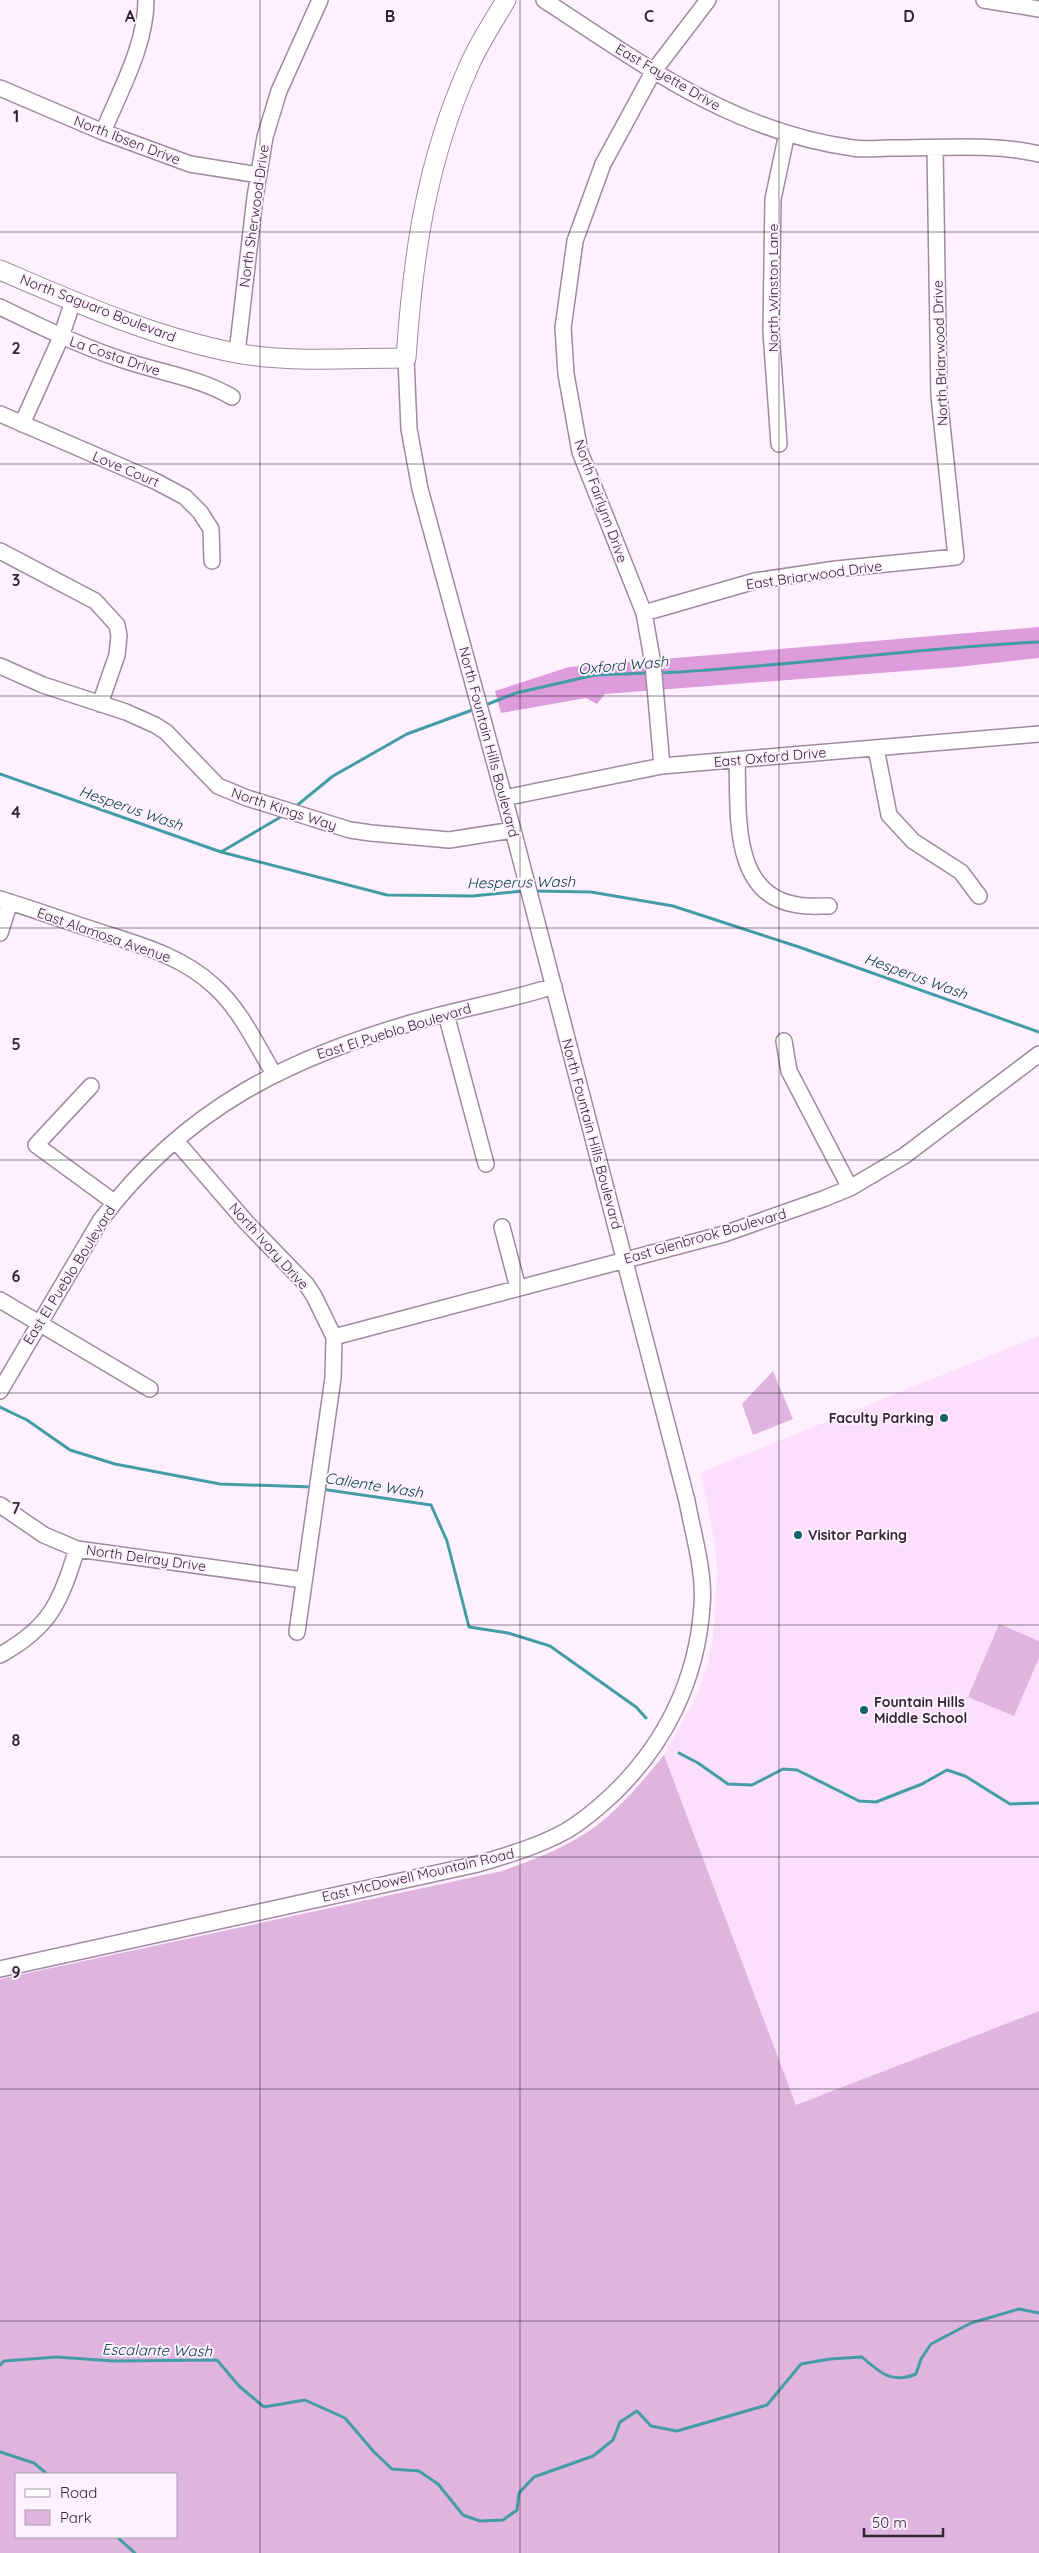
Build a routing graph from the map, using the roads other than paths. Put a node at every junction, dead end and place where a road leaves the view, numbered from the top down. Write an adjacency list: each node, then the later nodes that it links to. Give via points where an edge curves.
1 (146, 0): 10 (street, via 146,14 134,58)
2 (320, 0): 14 (street, North Sherwood Drive, via 279,91 265,137)
3 (506, 0): 20 (main road, North Fountain Hills Boulevard, via 469,65 432,170 422,208 411,282)
4 (544, 0): 8 (street, East Fayette Drive)
5 (708, 0): 8 (street, North Fairlynn Drive)
6 (984, 0): 7 (street)
7 (1039, 9)
8 (654, 72): 11 (street, East Fayette Drive, via 739,118); 28 (street, North Fairlynn Drive, via 603,164 575,241 563,328 566,374 580,452)
9 (0, 88): 10 (street, North Ibsen Drive)
10 (103, 132): 14 (street, North Ibsen Drive, via 190,164)
11 (787, 133): 12 (street, East Fayette Drive, via 854,148); 24 (street, North Winston Lane, via 773,199 771,331)
12 (935, 148): 13 (street, East Fayette Drive, via 1023,150); 26 (street, North Briarwood Drive, via 939,396)
13 (1039, 154)
14 (259, 175): 19 (street, North Sherwood Drive)
15 (0, 270): 16 (main road, North Saguaro Boulevard)
16 (73, 301): 18 (street); 19 (main road, North Saguaro Boulevard, via 161,335)
17 (0, 307): 18 (street, La Costa Drive)
18 (61, 337): 21 (street, La Costa Drive, via 128,362 215,387); 23 (street)
19 (237, 353): 20 (main road, North Saguaro Boulevard, via 293,358)
20 (406, 358): 35 (street, North Fountain Hills Boulevard, via 409,429 420,489)
21 (232, 397)
22 (0, 414): 23 (street, Love Court)
23 (22, 424): 27 (street, Love Court, via 185,497 211,529)
24 (779, 444)
25 (0, 551): 30 (street, via 96,601 117,626 120,636 117,655)
26 (956, 557): 28 (street, East Briarwood Drive, via 755,581)
27 (212, 561)
28 (644, 613): 34 (street, North Fairlynn Drive, via 653,664)
29 (0, 666): 30 (street, North Kings Way)
30 (100, 704): 36 (street, North Kings Way, via 126,712 166,732 218,786 350,830 449,840)
31 (1039, 734): 32 (street, East Oxford Drive)
32 (876, 748): 33 (street, East Oxford Drive); 37 (street, via 889,815 913,841 962,872)
33 (737, 761): 34 (street, East Oxford Drive); 39 (street, via 743,855 752,876 776,898 797,905)
34 (662, 766): 35 (street, East Oxford Drive)
35 (504, 798): 36 (street, North Fountain Hills Boulevard)
36 (513, 830): 41 (street, North Fountain Hills Boulevard)
37 (979, 896)
38 (5, 901): 40 (street); 45 (street, East Alamosa Avenue, via 162,952 191,968 226,998)
39 (829, 906)
40 (0, 933)
41 (554, 986): 42 (street, East El Pueblo Boulevard); 52 (street, North Fountain Hills Boulevard)
42 (446, 1014): 45 (street, East El Pueblo Boulevard, via 353,1040); 48 (street)
43 (784, 1041): 49 (street, via 789,1071)
44 (1039, 1054): 49 (street, East Glenbrook Boulevard, via 904,1156)
45 (274, 1074): 47 (street, East El Pueblo Boulevard, via 221,1104)
46 (91, 1086): 50 (street, via 36,1146)
47 (176, 1141): 50 (street, East El Pueblo Boulevard); 56 (street, North Ivory Drive, via 246,1222 306,1284)
48 (486, 1164)
49 (850, 1188): 52 (street, East Glenbrook Boulevard, via 792,1212 724,1234)
50 (114, 1202): 55 (street, East El Pueblo Boulevard)
51 (502, 1227): 53 (street)
52 (624, 1259): 53 (street, East Glenbrook Boulevard); 59 (street, North Fountain Hills Boulevard)
53 (518, 1288): 56 (street, East Glenbrook Boulevard)
54 (0, 1300): 55 (street)
55 (39, 1322): 57 (street); 58 (street, East El Pueblo Boulevard)
56 (334, 1337): 62 (street, North Ivory Drive, via 333,1378)
57 (150, 1388)
58 (0, 1391)
59 (684, 1488): 65 (street, East McDowell Mountain Road, via 703,1604 694,1661 672,1718 651,1754 593,1813 538,1844 478,1864)
60 (0, 1505): 61 (street, North Delray Drive, via 44,1535)
61 (77, 1549): 62 (street, North Delray Drive); 64 (street, via 54,1609 38,1629)
62 (304, 1580): 63 (street, North Ivory Drive)
63 (298, 1632)
64 (0, 1655)
65 (0, 1969)

